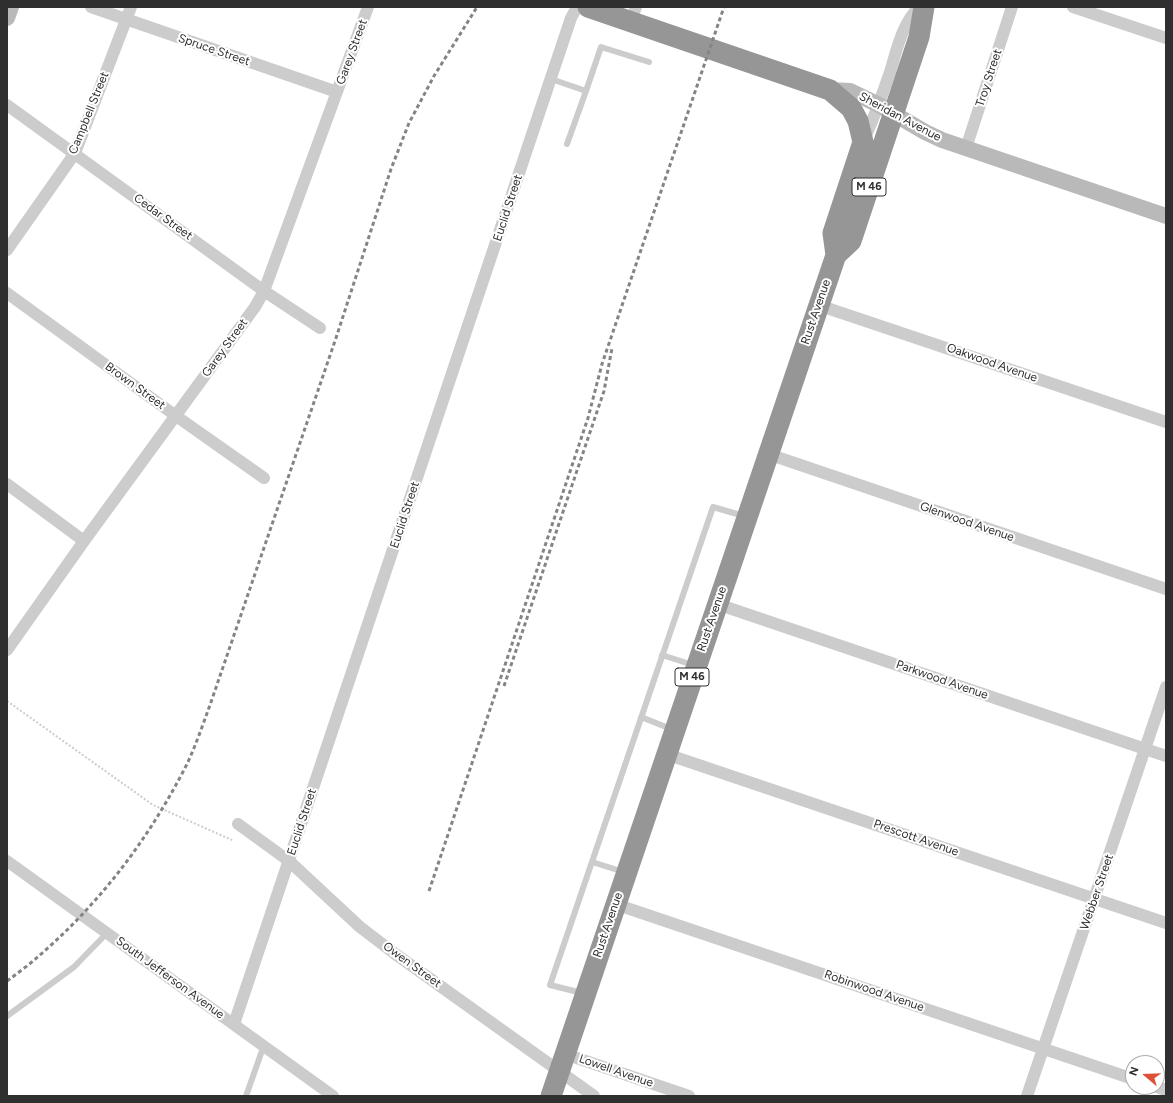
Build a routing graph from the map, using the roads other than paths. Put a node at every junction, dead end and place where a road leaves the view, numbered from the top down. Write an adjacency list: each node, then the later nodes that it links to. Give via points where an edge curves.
1 (12, 7): 12 (street)
2 (91, 7): 13 (street, Spruce Street)
3 (131, 7): 13 (street, Campbell Street)
4 (368, 7): 19 (street, Garey Street)
5 (578, 7): 16 (street, Euclid Street, via 571,18)
6 (588, 7): 11 (highway, Sheridan Avenue)
7 (919, 7): 21 (street, Rust Avenue, via 910,18 900,39)
8 (924, 7): 21 (highway, Rust Avenue / M 46, via 919,37)
9 (1012, 7): 24 (street, Troy Street)
10 (1073, 7): 14 (street)
11 (634, 14): 17 (highway, Sheridan Avenue)
12 (7, 18)
13 (126, 19): 19 (street, Spruce Street); 25 (street, Campbell Street)
14 (1166, 38)
15 (649, 62): 18 (lane, via 601,47)
16 (551, 79): 18 (lane); 53 (street, Euclid Street)
17 (830, 90): 21 (street, Sheridan Avenue, via 850,91); 22 (highway, via 851,108 858,121)
18 (586, 91): 23 (lane)
19 (337, 92): 29 (street, Garey Street)
20 (7, 105): 25 (street, Cedar Street)
21 (886, 110): 22 (street, Rust Avenue); 24 (street, Sheridan Avenue, via 930,135); 28 (highway, Rust Avenue / M 46, via 851,241)
22 (863, 142): 28 (highway, Rust Avenue / M 46, via 833,233)
23 (567, 144)
24 (966, 148): 26 (street, Sheridan Avenue)
25 (75, 153): 27 (street, Campbell Street); 29 (street, Cedar Street)
26 (1166, 216)
27 (7, 250)
28 (836, 255): 31 (highway, Rust Avenue / M 46)
29 (264, 290): 32 (street, Cedar Street); 33 (street, Garey Street, via 255,307)
30 (7, 293): 33 (street, Brown Street)
31 (818, 305): 34 (street, Oakwood Avenue); 35 (highway, Rust Avenue / M 46)
32 (320, 328)
33 (176, 416): 36 (street, Brown Street); 39 (street, Garey Street)
34 (1166, 422)
35 (768, 454): 38 (highway, Rust Avenue / M 46); 40 (street, Glenwood Avenue)
36 (264, 478)
37 (7, 484): 39 (street)
38 (747, 517): 41 (highway, Rust Avenue / M 46); 43 (lane, via 714,507)
39 (84, 541): 42 (street, Garey Street)
40 (1166, 589)
41 (717, 604): 44 (highway, Rust Avenue / M 46); 48 (street, Parkwood Avenue)
42 (7, 650)
43 (662, 655): 44 (lane); 46 (lane)
44 (696, 666): 47 (highway, Rust Avenue / M 46)
45 (1166, 687): 48 (street, Webber Street)
46 (641, 717): 47 (lane); 54 (lane)
47 (674, 730): 49 (highway, Rust Avenue / M 46)
48 (1145, 749): 50 (street, Parkwood Avenue); 56 (street, Webber Street)
49 (666, 754): 55 (highway, Rust Avenue / M 46); 56 (street, Prescott Avenue)
50 (1166, 756)
51 (238, 824): 53 (street, Owen Street)
52 (7, 861): 59 (street, South Jefferson Avenue)
53 (289, 861): 62 (street, Euclid Street); 65 (street, Owen Street, via 371,936)
54 (592, 862): 55 (lane); 60 (lane, via 550,985)
55 (626, 873): 57 (highway, Rust Avenue / M 46)
56 (1095, 899): 58 (street, Prescott Avenue); 64 (street, Webber Street)
57 (615, 904): 60 (highway, Rust Avenue / M 46); 64 (street, Robinwood Avenue)
58 (1166, 923)
59 (107, 933): 61 (lane, via 74,967); 62 (street, South Jefferson Avenue)
60 (585, 994): 65 (highway, Rust Avenue / M 46)
61 (7, 1016)
62 (234, 1024): 63 (street, South Jefferson Avenue)
63 (264, 1046): 67 (lane); 68 (street, South Jefferson Avenue)
64 (1044, 1048): 66 (street, Robinwood Avenue); 72 (street, Webber Street)
65 (562, 1062): 69 (highway, Rust Avenue / M 46); 70 (street, Owen Street); 71 (street, Lowell Avenue)
66 (1125, 1076)
67 (246, 1096)
68 (333, 1096)
69 (551, 1096)
70 (594, 1096)
71 (689, 1096)
72 (1028, 1096)

